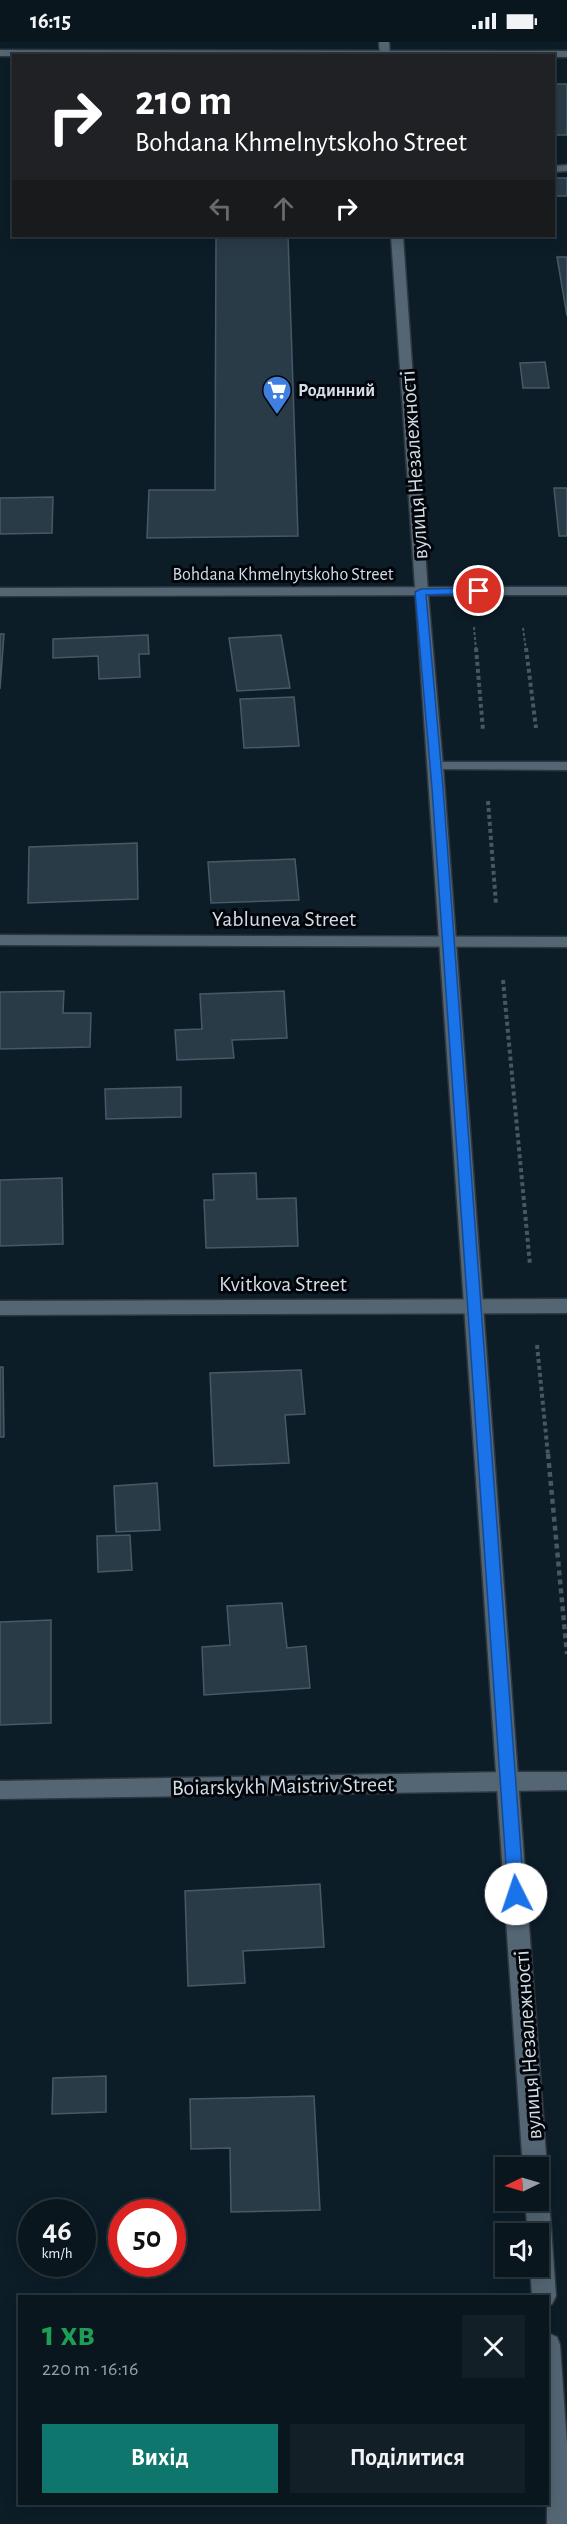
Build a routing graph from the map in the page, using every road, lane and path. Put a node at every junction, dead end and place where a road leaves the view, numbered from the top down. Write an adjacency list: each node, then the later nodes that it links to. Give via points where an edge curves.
1 (384, 50): 2 (street); 3 (street)
2 (0, 53)
3 (567, 54)
4 (397, 237): 7 (street, вулиця Незалежності)
5 (567, 591): 7 (street, Bohdana Khmelnytskoho Street)
6 (0, 592): 7 (street, Bohdana Khmelnytskoho Street)
7 (421, 592): 10 (street, вулиця Незалежності)
8 (522, 622): 11 (path)
9 (567, 765): 11 (street)
10 (436, 766): 11 (street); 13 (street, вулиця Незалежності)
11 (541, 766)
12 (0, 940): 13 (street, Yabluneva Street)
13 (448, 941): 14 (street, Yabluneva Street); 15 (street, вулиця Незалежності)
14 (567, 942)
15 (474, 1306): 16 (street, Kvitkova Street); 17 (street, Kvitkova Street); 18 (street, вулиця Незалежності)
16 (567, 1306)
17 (0, 1308)
18 (508, 1780): 19 (street, Boiarskykh Maistriv Street); 20 (street, Boiarskykh Maistriv Street); 21 (street, вулиця Незалежності)
19 (567, 1781)
20 (0, 1790)
21 (534, 2157)
22 (538, 2211): 23 (street)
23 (544, 2295)
24 (549, 2360): 25 (street)
25 (560, 2524)

